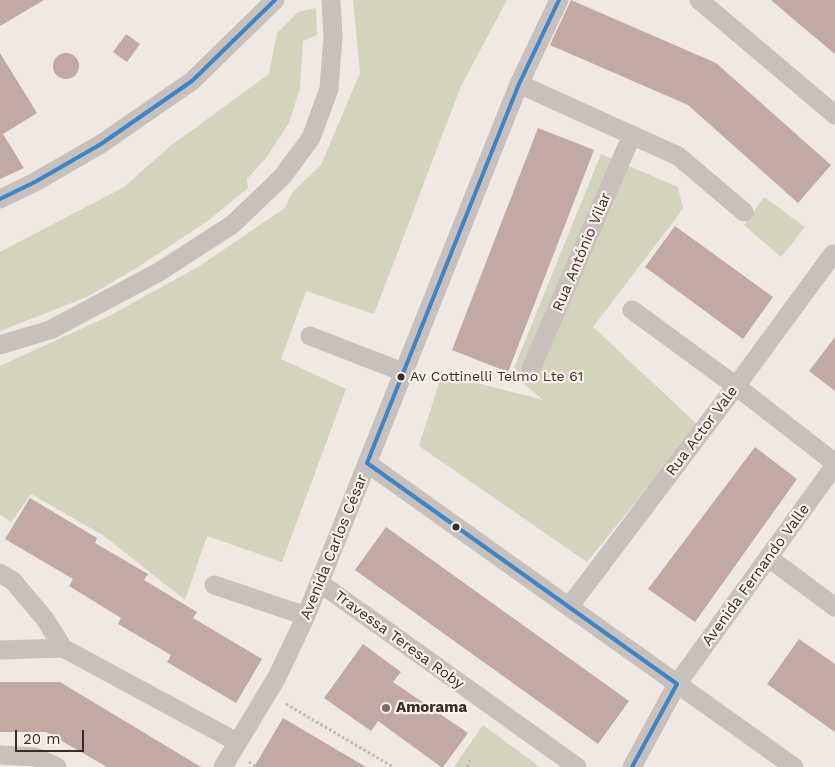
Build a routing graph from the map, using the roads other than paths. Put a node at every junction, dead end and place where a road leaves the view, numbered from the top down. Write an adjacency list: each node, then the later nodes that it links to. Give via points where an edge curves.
1 (275, 0): 8 (street, via 192,81 101,144)
2 (331, 0): 13 (street, via 333,36 329,89 312,138 282,177 233,224 160,272 50,330)
3 (559, 0): 5 (street, Avenida Carlos César)
4 (699, 0): 6 (street)
5 (518, 84): 7 (street); 15 (street, Avenida Carlos César)
6 (835, 115)
7 (632, 135): 9 (street, via 678,156); 14 (street, Rua António Vilar)
8 (0, 199)
9 (744, 212)
10 (833, 254): 16 (street, Rua Actor Vale)
11 (632, 310): 16 (street)
12 (310, 336): 15 (street)
13 (0, 346)
14 (531, 369)
15 (403, 372): 17 (street, Avenida Carlos César)
16 (736, 386): 18 (street); 23 (street, Rua Actor Vale)
17 (367, 463): 21 (street, Avenida Carlos César); 23 (street)
18 (835, 464): 19 (street, Avenida Fernando Valle)
19 (769, 558): 24 (street); 28 (street, Avenida Fernando Valle)
20 (0, 572): 26 (street, via 13,581 40,612)
21 (320, 583): 25 (street, Avenida Carlos César); 33 (street, Travessa Teresa Roby)
22 (214, 584): 25 (street)
23 (569, 607): 28 (street)
24 (835, 607)
25 (306, 616): 29 (street, Avenida Carlos César, via 272,685)
26 (64, 648): 27 (street); 29 (street)
27 (0, 650)
28 (677, 684): 34 (street, Avenida Fernando Valle); 35 (street)
29 (238, 742): 32 (street, Avenida Carlos César)
30 (0, 755): 31 (street, via 35,757)
31 (57, 767)
32 (223, 767)
33 (577, 767)
34 (632, 767)
35 (794, 767)

